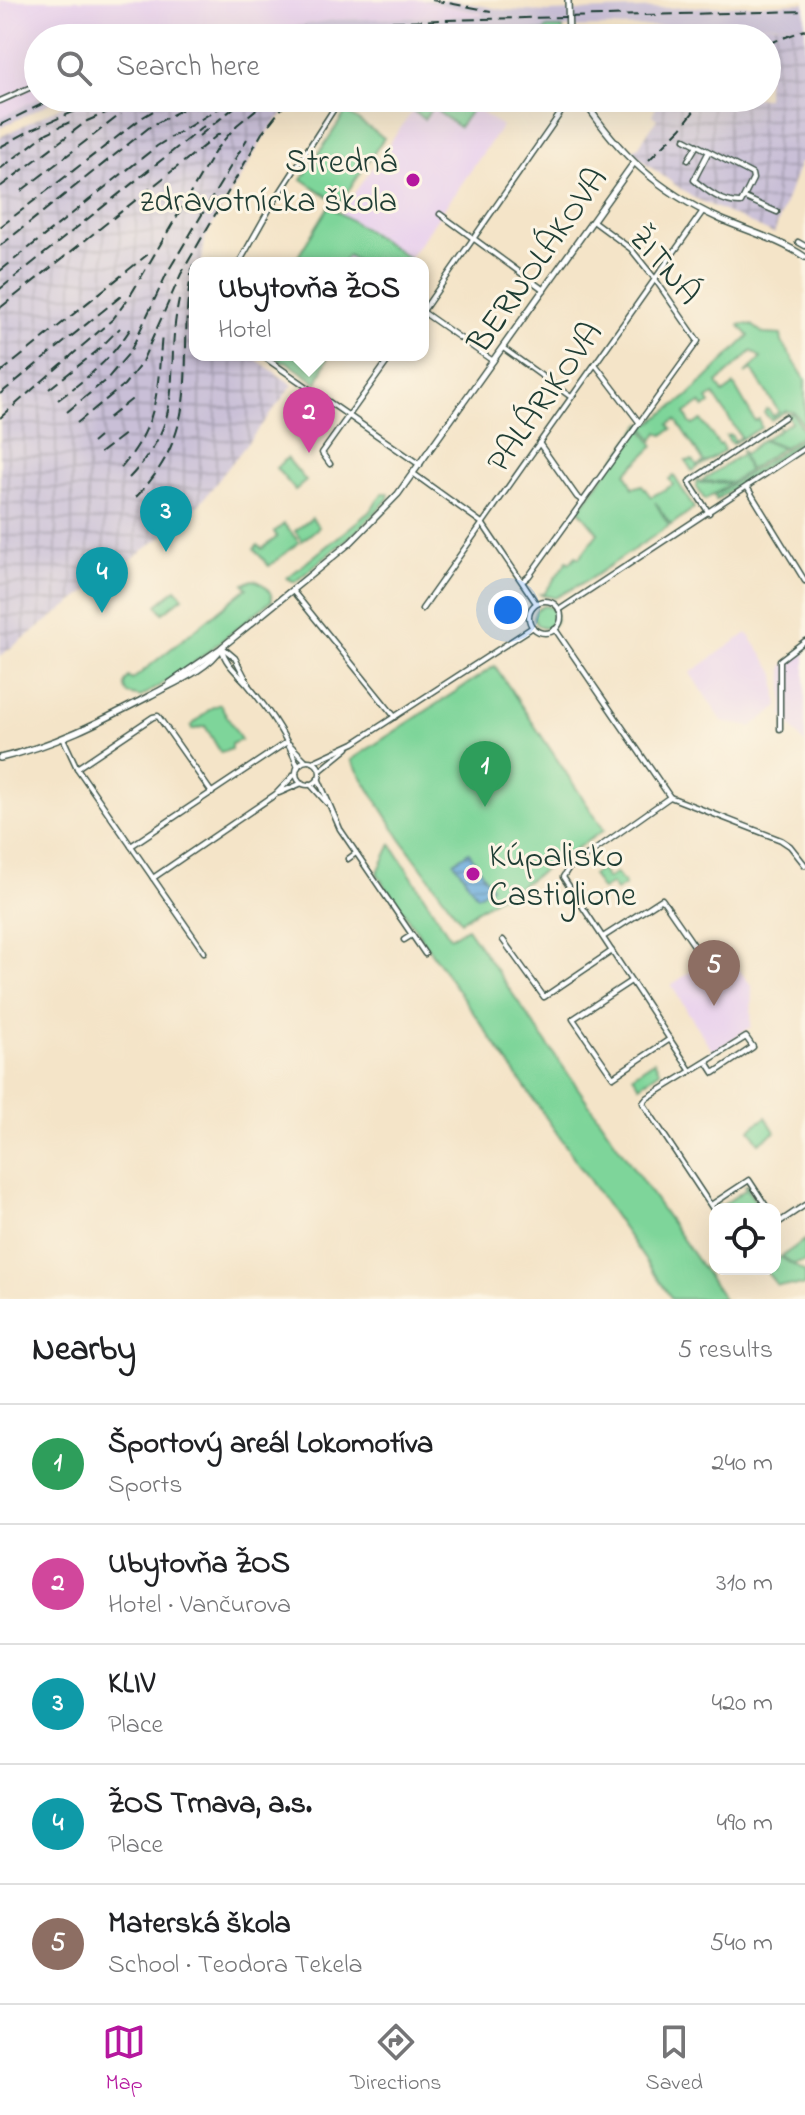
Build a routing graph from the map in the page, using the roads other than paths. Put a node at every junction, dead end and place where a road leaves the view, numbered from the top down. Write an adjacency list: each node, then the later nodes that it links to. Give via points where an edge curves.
1 (568, 0): 2 (street)
2 (569, 24)
3 (24, 90): 4 (street)
4 (0, 101)
5 (332, 112): 21 (street)
6 (561, 112): 18 (street)
7 (593, 112): 12 (street)
8 (685, 139): 9 (street)
9 (697, 145): 10 (street); 11 (street)
10 (708, 153): 13 (street, via 752,174); 13 (street, via 695,182 735,204)
11 (688, 160)
12 (633, 164): 14 (street); 17 (street, BERNOLÁKOVA)
13 (745, 198): 15 (street)
14 (703, 211): 22 (street); 23 (street, PALÁRIKOVA)
15 (777, 212)
16 (440, 214): 18 (street)
17 (593, 221): 23 (street, ŽITNÁ, via 631,249); 24 (street, BERNOLÁKOVA)
18 (474, 240): 24 (street); 25 (street)
19 (798, 242): 20 (street)
20 (805, 246)
21 (242, 257)
22 (805, 257)
23 (655, 279): 31 (street, PALÁRIKOVA); 35 (street, ŽITNÁ, via 698,341)
24 (544, 290): 27 (street, BERNOLÁKOVA)
25 (429, 303)
26 (429, 315): 30 (street)
27 (503, 348): 30 (street, BERNOLÁKOVA); 32 (street)
28 (270, 361): 33 (street)
29 (388, 361): 33 (street)
30 (493, 361): 39 (street, BERNOLÁKOVA)
31 (595, 364): 32 (street, PALÁRIKOVA); 35 (street)
32 (571, 397): 36 (street, PALÁRIKOVA)
33 (349, 416): 38 (street, via 322,453); 39 (street)
34 (785, 417): 43 (street, via 689,482)
35 (639, 422): 42 (street)
36 (539, 443): 42 (street); 44 (street, PALÁRIKOVA)
37 (805, 448): 41 (street)
38 (330, 464)
39 (420, 465): 40 (street, BERNOLÁKOVA)
40 (414, 474): 44 (street); 47 (street, BERNOLÁKOVA, via 360,533)
41 (747, 487): 43 (street); 46 (street)
42 (583, 501): 45 (street)
43 (709, 513): 50 (street)
44 (482, 523): 45 (street); 49 (street, PALÁRIKOVA)
45 (523, 581): 48 (street)
46 (805, 581)
47 (292, 590): 53 (street, BERNOLÁKOVA); 61 (street)
48 (536, 603): 50 (street, via 552,602); 51 (street, via 529,613)
49 (422, 609)
50 (559, 610): 52 (street)
51 (533, 627): 52 (street, via 542,633); 61 (street)
52 (555, 629): 76 (street)
53 (231, 640): 55 (street, BERNOLÁKOVA); 56 (street)
54 (805, 641): 62 (street, via 780,660)
55 (222, 647): 56 (street); 57 (street); 58 (street); 60 (street)
56 (231, 652): 59 (street)
57 (211, 659): 58 (street); 60 (street)
58 (226, 660): 59 (street)
59 (250, 687): 64 (street)
60 (159, 691): 63 (street)
61 (395, 717): 65 (street)
62 (780, 729)
63 (63, 738): 66 (street); 69 (street)
64 (287, 742): 67 (street); 68 (street); 74 (street)
65 (354, 743): 67 (street); 71 (street)
66 (0, 758)
67 (310, 762): 68 (street); 71 (street)
68 (298, 767): 70 (street)
69 (77, 768): 74 (street, via 158,716); 78 (street)
70 (296, 773): 72 (street); 75 (street)
71 (319, 775): 73 (street); 77 (street)
72 (302, 783): 73 (street); 75 (street)
73 (310, 784): 77 (street)
74 (212, 793): 78 (street)
75 (276, 794): 82 (street)
76 (670, 797): 81 (street, via 781,840); 86 (street, via 563,874)
77 (329, 804): 79 (street)
78 (131, 846): 82 (street)
79 (356, 853): 80 (street); 83 (street)
80 (348, 859)
81 (805, 865)
82 (153, 878): 90 (street)
83 (395, 910): 84 (street); 85 (street)
84 (389, 914)
85 (412, 935): 87 (street); 91 (street)
86 (603, 938): 89 (street); 92 (street, via 662,899)
87 (404, 940)
88 (503, 940): 89 (street, via 544,997)
89 (612, 951): 93 (street)
90 (204, 952)
91 (425, 954)
92 (700, 954)
93 (631, 981): 94 (street); 94 (street, via 573,1019 613,1077)
94 (670, 1039): 96 (street)
95 (707, 1062): 95 (street, via 714,1073 753,1047 746,1037); 96 (street)
96 (690, 1070): 97 (street, via 643,1101)
97 (710, 1203)
98 (714, 1203): 99 (street, via 749,1180)
99 (764, 1203)
100 (805, 1205): 101 (street)
101 (781, 1219)

